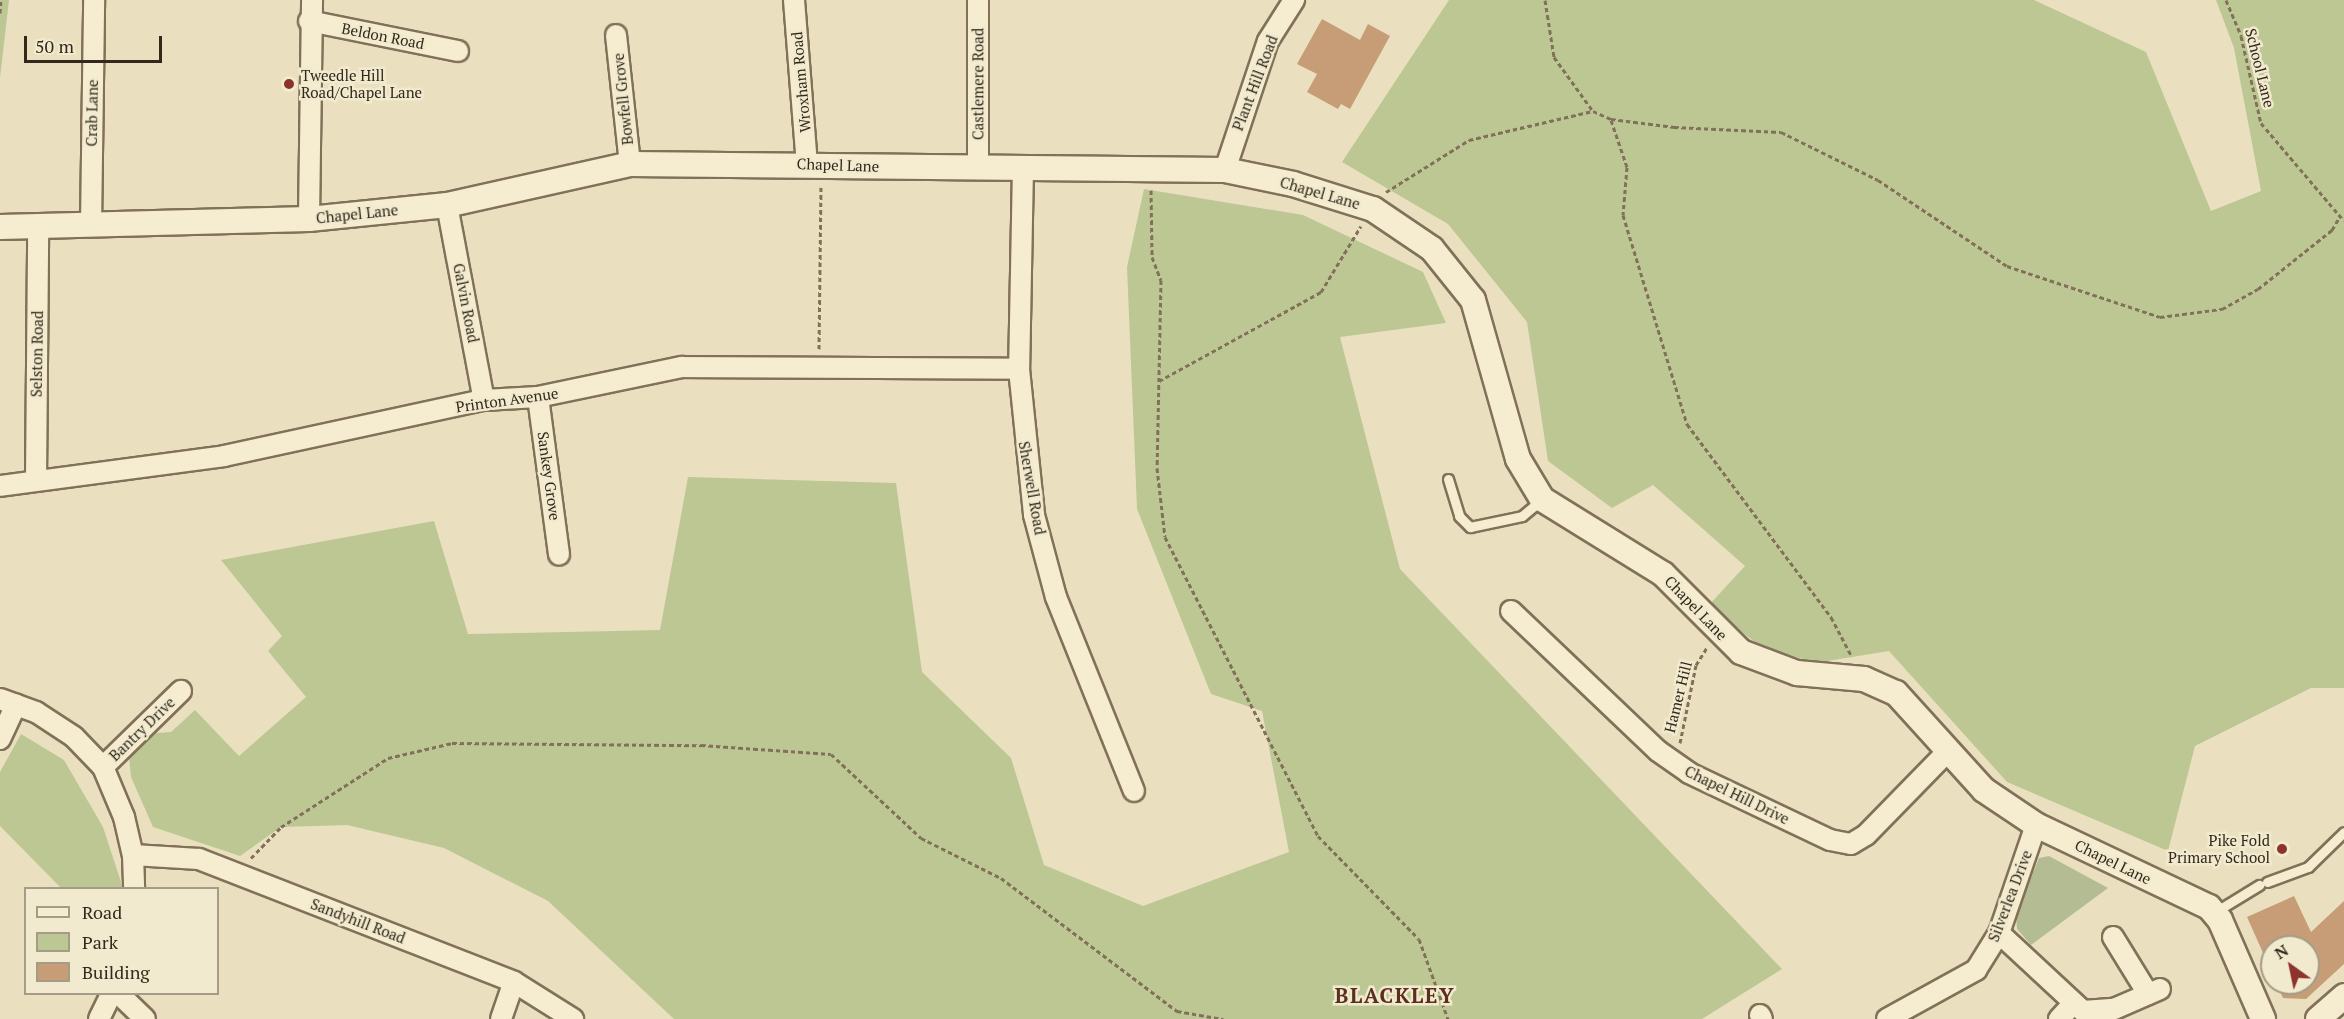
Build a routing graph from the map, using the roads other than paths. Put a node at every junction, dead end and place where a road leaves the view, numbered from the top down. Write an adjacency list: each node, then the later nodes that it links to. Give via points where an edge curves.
1 (94, 0): 16 (street, Crab Lane)
2 (312, 0): 6 (street)
3 (794, 0): 10 (street, Wroxham Road)
4 (978, 0): 11 (street, Castlemere Road)
5 (1294, 0): 13 (street, Plant Hill Road, via 1268,40)
6 (309, 21): 8 (street, Beldon Road); 15 (street)
7 (616, 35): 9 (street, Bowfell Grove)
8 (458, 51)
9 (630, 164): 10 (street, Chapel Lane); 14 (street, Chapel Lane)
10 (814, 165): 11 (street, Chapel Lane)
11 (978, 167): 12 (street, Chapel Lane)
12 (1023, 167): 13 (street, Chapel Lane); 19 (street, Sherwell Road)
13 (1225, 170): 25 (street, Chapel Lane, via 1293,184 1373,209 1432,249 1463,284 1483,328 1518,459)
14 (447, 205): 15 (street, Chapel Lane); 21 (street, Galvin Road)
15 (309, 219): 16 (street, Chapel Lane)
16 (91, 226): 18 (street, Chapel Lane)
17 (0, 227): 18 (street, Chapel Lane)
18 (38, 228): 23 (street, Selston Road)
19 (1018, 369): 20 (street, Printon Avenue, via 682,367); 33 (street, Sherwell Road, via 1034,515 1056,597)
20 (538, 397): 21 (street, Printon Avenue); 26 (street, Sankey Grove)
21 (484, 400): 23 (street, Printon Avenue, via 235,454)
22 (1448, 479): 25 (lane, via 1460,516 1470,527 1522,516)
23 (36, 480): 24 (street, Printon Avenue)
24 (0, 486)
25 (1542, 499): 31 (street, Chapel Lane, via 1663,574 1741,652 1787,670 1864,680 1896,693)
26 (559, 555)
27 (1511, 611): 31 (street, Chapel Hill Drive, via 1658,751 1689,773 1830,840 1851,844 1887,815)
28 (181, 691): 32 (street, Bantry Drive)
29 (8, 702): 30 (street); 32 (street, via 74,737)
30 (0, 739)
31 (1947, 752): 34 (street, Chapel Lane, via 1984,790)
32 (103, 767): 36 (street)
33 (1134, 791)
34 (2036, 825): 38 (street, Chapel Lane); 39 (street, Silverlea Drive)
35 (2344, 832): 38 (lane, via 2308,867 2263,884)
36 (133, 855): 37 (street); 41 (street, Sandyhill Road, via 199,859)
37 (134, 887)
38 (2215, 912): 52 (street)
39 (1999, 933): 45 (street, via 2039,966); 50 (street, Silverlea Drive, via 1977,970)
40 (2114, 937): 45 (street, via 2154,991 2105,1012 2083,1011)
41 (514, 982): 48 (street); 49 (street, Sandyhill Road)
42 (110, 995): 46 (street)
43 (121, 995): 47 (street)
44 (2344, 996): 53 (street)
45 (2073, 1004): 51 (street)
46 (99, 1019)
47 (145, 1019)
48 (501, 1019)
49 (573, 1019)
50 (1887, 1019)
51 (2059, 1019)
52 (2263, 1019)
53 (2318, 1019)

